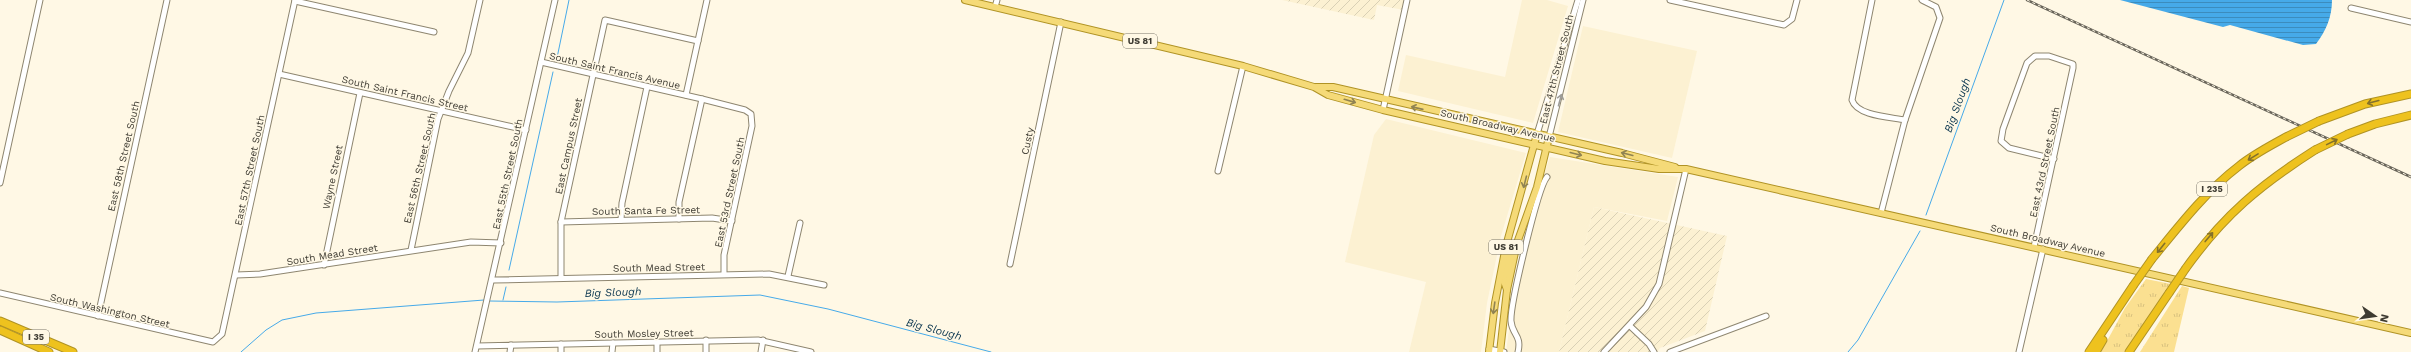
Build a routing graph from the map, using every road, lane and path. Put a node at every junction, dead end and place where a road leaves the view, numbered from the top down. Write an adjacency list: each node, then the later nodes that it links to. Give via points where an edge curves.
1 (40, 0): 47 (street)
2 (167, 0): 74 (street, East 58th Street South)
3 (295, 0): 20 (street); 24 (street, East 57th Street South)
4 (480, 0): 34 (street, East 56th Street South, via 468,53)
5 (555, 0): 22 (street, East 55th Street South)
6 (707, 0): 21 (street)
7 (965, 0): 16 (main road, South Broadway Avenue / US 81)
8 (997, 0): 16 (street)
9 (1407, 0): 32 (street)
10 (1578, 0): 39 (street, East 47th Street South)
11 (1583, 0): 40 (street, East 47th Street South, one-way to 11)
12 (1670, 0): 13 (street, via 1787,25 1793,16)
13 (1797, 0)
14 (1872, 0): 37 (street, via 1852,92 1853,102 1864,111)
15 (1922, 0): 37 (street, via 1936,7 1940,14 1936,33)
16 (995, 7): 18 (main road, South Broadway Avenue / US 81)
17 (2351, 8): 19 (street)
18 (1062, 22): 23 (main road, South Broadway Avenue / US 81); 62 (street, Custy)
19 (2411, 22)
20 (434, 32)
21 (698, 41): 25 (street, East Campus Street, via 605,20); 30 (street)
22 (541, 62): 25 (street, South Saint Francis Avenue); 38 (street, East 55th Street South)
23 (1243, 66): 27 (main road, South Broadway Avenue / US 81); 45 (street)
24 (279, 74): 28 (street, South Saint Francis Street); 65 (street, East 57th Street South)
25 (593, 74): 26 (street, South Saint Francis Avenue); 53 (street, East Campus Street)
26 (647, 87): 30 (street, South Saint Francis Avenue); 51 (street, via 622,203)
27 (1314, 87): 32 (main road, South Broadway Avenue / US 81, via 1333,87); 33 (main road, South Broadway Avenue / US 81, one-way to 33, via 1328,95)
28 (360, 93): 34 (street, South Saint Francis Street); 63 (street, Wayne Street)
29 (2411, 94): 73 (highway, I 235, one-way to 73, bridge, via 2365,104 2319,121 2286,137 2240,165 2215,186 2184,220 2152,259)
30 (686, 95): 31 (street, South Saint Francis Avenue)
31 (702, 99): 35 (street, South Saint Francis Avenue, via 745,110); 50 (street, via 679,202)
32 (1385, 101): 33 (street); 39 (main road, South Broadway Avenue / US 81, one-way to 32)
33 (1383, 110): 41 (main road, South Broadway Avenue / US 81)
34 (441, 111): 38 (street, South Saint Francis Street); 61 (street, East 56th Street South)
35 (751, 114): 52 (street, East 53rd Street South, via 752,126)
36 (2411, 115): 72 (highway, I 235, one-way to 36, bridge, via 2202,245 2236,208 2259,188 2315,150 2348,134)
37 (1905, 120): 49 (street)
38 (526, 130): 55 (street, East 55th Street South)
39 (1538, 134): 40 (main road, South Broadway Avenue / US 81); 41 (main road, East 47th Street South / US 81)
40 (1549, 137): 42 (main road, East 47th Street South); 44 (main road, South Broadway Avenue, one-way to 40)
41 (1534, 144): 42 (main road, South Broadway Avenue); 48 (main road, East 47th Street South / US 81, one-way to 48)
42 (1547, 147): 44 (main road, South Broadway Avenue, one-way to 44, via 1640,167); 56 (main road, East 47th Street South, via 1537,187)
43 (2054, 159): 43 (street, East 43rd Street South, via 2073,68 2070,62 2042,55 2031,58 2027,63 2000,136 2004,146); 59 (street, East 43rd Street South)
44 (1683, 169): 49 (main road, South Broadway Avenue); 77 (street, via 1659,284 1646,307)
45 (1218, 171)
46 (1547, 176): 58 (street)
47 (0, 183)
48 (1520, 200): 56 (main road, via 1520,210 1512,238); 57 (main road, East 47th Street South / US 81)
49 (1881, 214): 59 (main road, South Broadway Avenue)
50 (679, 218): 51 (street, South Santa Fe Street); 52 (street, South Santa Fe Street, via 715,218)
51 (621, 220): 53 (street, South Santa Fe Street)
52 (732, 221): 64 (street, East 53rd Street South, via 724,255)
53 (561, 222): 67 (street, East Campus Street)
54 (800, 223): 66 (street)
55 (501, 243): 61 (street, South Mead Street, via 482,241); 68 (street, East 55th Street South)
56 (1517, 243): 58 (street); 70 (main road, East 47th Street South)
57 (1506, 246): 70 (main road, via 1510,253 1504,281); 88 (main road, East 47th Street South / US 81, one-way to 88)
58 (1526, 246): 100 (street, via 1511,320 1513,330 1520,341)
59 (2034, 247): 60 (main road, South Broadway Avenue)
60 (2043, 249): 79 (main road, South Broadway Avenue); 104 (street)
61 (411, 250): 63 (street, South Mead Street)
62 (1010, 264)
63 (324, 265): 65 (street, South Mead Street)
64 (724, 274): 66 (street, South Mead Street); 67 (street, South Mead Street)
65 (236, 275): 82 (street, East 57th Street South, via 222,334)
66 (788, 276): 69 (street, South Mead Street)
67 (561, 278): 68 (street, South Mead Street)
68 (493, 282): 87 (street, East 55th Street South)
69 (824, 285)
70 (1507, 290): 99 (main road, East 47th Street South)
71 (0, 293): 74 (street, South Washington Street)
72 (2169, 293): 107 (highway); 108 (highway)
73 (2122, 302): 105 (highway); 106 (highway)
74 (98, 316): 82 (street, South Washington Street)
75 (1766, 316): 103 (street)
76 (0, 321): 90 (highway, I 35)
77 (1630, 326): 101 (street); 102 (street)
78 (0, 330): 89 (highway, I 35)
79 (2411, 333)
80 (706, 340): 81 (street, South Mosley Street); 84 (street, South Mosley Street); 96 (street)
81 (763, 340): 97 (street); 98 (street, South Mosley Street)
82 (216, 341)
83 (613, 342): 84 (street, South Mosley Street); 85 (street, South Mosley Street); 94 (street)
84 (657, 342): 95 (street)
85 (561, 344): 86 (street, South Mosley Street); 93 (street)
86 (510, 345): 87 (street, South Mosley Street); 92 (street)
87 (477, 346): 91 (street, East 55th Street South)
88 (1489, 351): 99 (street)
89 (49, 352)
90 (72, 352)
91 (475, 352)
92 (510, 352)
93 (561, 352)
94 (612, 352)
95 (657, 352)
96 (706, 352)
97 (761, 352)
98 (811, 352)
99 (1501, 352)
100 (1518, 352)
101 (1604, 352)
102 (1654, 352)
103 (1670, 352)
104 (2019, 352)
105 (2090, 352)
106 (2096, 352)
107 (2129, 352)
108 (2135, 352)

